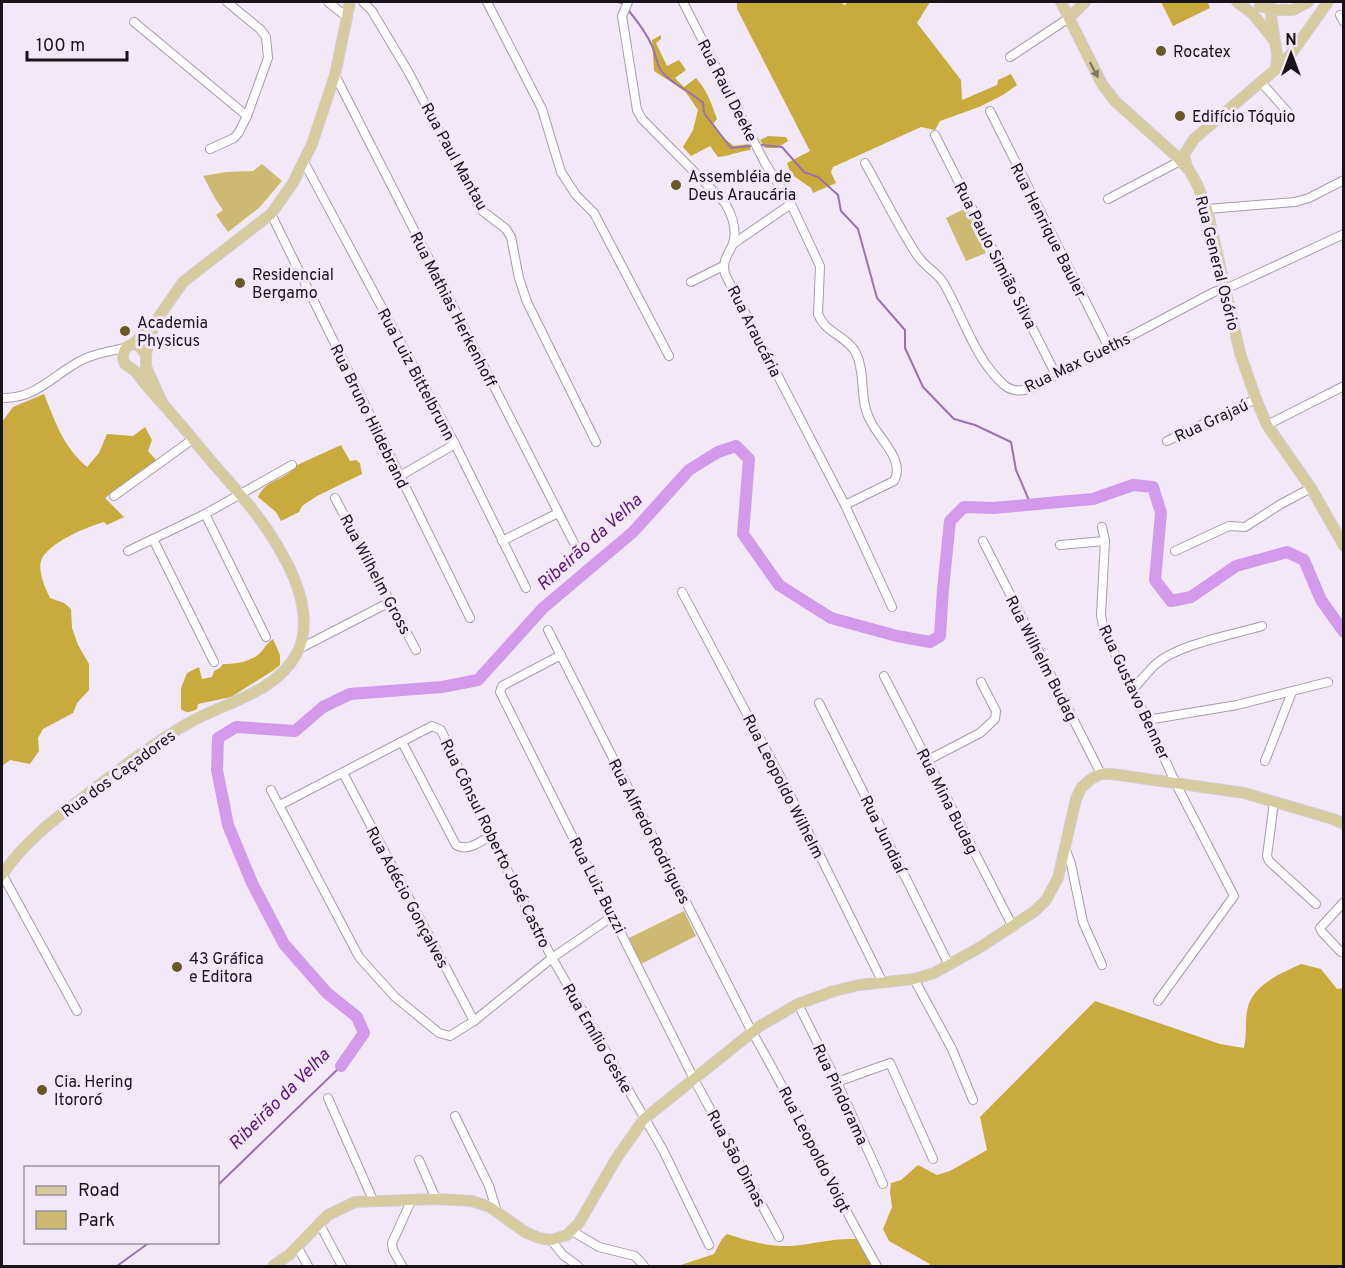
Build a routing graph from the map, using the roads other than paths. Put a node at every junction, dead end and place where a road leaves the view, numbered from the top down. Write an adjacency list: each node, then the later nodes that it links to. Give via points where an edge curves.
1 (227, 2): 23 (street, via 260,29 268,47 268,58)
2 (328, 2): 14 (street)
3 (350, 2): 14 (main road)
4 (363, 2): 58 (street, Rua Paul Mantau, via 409,72 480,208 511,237 527,302)
5 (487, 2): 47 (street, via 542,109 561,172 594,213)
6 (628, 2): 39 (street, Rua Araucária, via 622,16 637,110 725,203 735,228)
7 (682, 2): 35 (street, Rua Raul Deeke, via 765,163)
8 (1061, 2): 15 (main road, Rua General Osório)
9 (1085, 2): 15 (main road)
10 (1237, 2): 17 (main road, via 1253,14)
11 (1308, 2): 13 (main road, via 1293,10)
12 (1328, 2): 19 (main road)
13 (1264, 5): 17 (main road)
14 (347, 17): 20 (main road)
15 (1069, 18): 18 (street); 27 (main road, Rua General Osório, one-way to 27, via 1102,84 1115,101)
16 (134, 22): 23 (street)
17 (1275, 42): 19 (main road)
18 (1010, 57)
19 (1276, 69): 21 (main road)
20 (335, 75): 30 (main road); 67 (street, Rua Mathias Herkenhoff)
21 (1261, 82): 24 (street); 26 (main road)
22 (990, 111): 44 (street, Rua Henrique Bauler)
23 (247, 116): 28 (street, via 234,138)
24 (1291, 116)
25 (935, 135): 50 (street, Rua Paulo Simião Silva)
26 (1194, 139): 27 (main road, via 1177,146); 32 (main road, via 1184,155)
27 (1160, 140): 29 (main road, Rua General Osório)
28 (210, 149)
29 (1180, 161): 32 (main road, Rua General Osório); 34 (street)
30 (304, 162): 37 (main road); 59 (street, Rua Luiz Bittelbrunn)
31 (865, 163): 50 (street, Rua Max Gueths, via 918,256 942,282 975,347 997,378 1006,387 1025,391)
32 (1189, 170): 36 (main road, Rua General Osório)
33 (1344, 180): 36 (street, via 1295,202)
34 (1108, 199)
35 (791, 204): 39 (street); 66 (street, Rua Raul Deeke, via 820,266 818,315 856,354 865,410 897,468 894,481)
36 (1207, 209): 42 (main road, Rua General Osório)
37 (271, 214): 43 (main road, via 183,282); 61 (street, Rua Bruno Hildebrand)
38 (1344, 234): 42 (street, Rua Max Gueths)
39 (733, 244): 40 (street, Rua Araucária)
40 (723, 266): 41 (street); 66 (street, Rua Araucária)
41 (692, 282)
42 (1225, 288): 44 (street, Rua Max Gueths); 53 (main road, Rua General Osório)
43 (156, 321): 45 (main road); 46 (main road)
44 (1109, 348): 50 (street, Rua Max Gueths)
45 (127, 350): 46 (main road, via 141,347); 49 (main road, via 129,368); 52 (street, via 96,354 34,392)
46 (146, 354): 48 (main road)
47 (669, 356)
48 (146, 367): 49 (main road); 54 (main road, Rua dos Caçadores)
49 (136, 372): 54 (main road, Rua dos Caçadores)
50 (1056, 375)
51 (1344, 386): 55 (street)
52 (2, 398)
53 (1256, 399): 55 (main road, Rua General Osório); 57 (street, Rua Grajaú)
54 (162, 402): 56 (main road, Rua dos Caçadores)
55 (1267, 424): 62 (main road, Rua General Osório)
56 (193, 439): 63 (main road, Rua dos Caçadores); 64 (street)
57 (1167, 441)
58 (596, 442)
59 (455, 444): 61 (street); 71 (street, Rua Luiz Bittelbrunn)
60 (292, 465): 63 (street)
61 (400, 476): 83 (street, Rua Bruno Hildebrand)
62 (1311, 488): 76 (main road, Rua General Osório); 78 (street, via 1245,527 1229,526)
63 (240, 495): 68 (street); 87 (main road, Rua dos Caçadores, via 266,526 300,595 304,632)
64 (114, 496)
65 (335, 498): 81 (street, Rua Wilhelm Gross)
66 (845, 505): 82 (street, Rua Araucária)
67 (558, 513): 71 (street); 74 (street, Rua Mathias Herkenhoff)
68 (205, 514): 70 (street); 86 (street)
69 (1102, 527): 73 (street, Rua Gustavo Benner)
70 (153, 539): 77 (street); 90 (street)
71 (502, 541): 79 (street, Rua Luiz Bittelbrunn)
72 (983, 541): 102 (street, Rua Wilhelm Budag)
73 (1105, 541): 75 (street); 94 (street, Rua Gustavo Benner, via 1102,625)
74 (574, 543)
75 (1060, 545)
76 (1344, 546)
77 (128, 551)
78 (1175, 551)
79 (526, 588)
80 (682, 592): 120 (street, Rua Leopoldo Wilhelm, via 789,793)
81 (390, 602): 87 (street); 88 (street, Rua Wilhelm Gross)
82 (892, 607)
83 (470, 618)
84 (1262, 626): 94 (street, via 1164,658)
85 (548, 630): 89 (street, Rua Alfredo Rodrigues)
86 (266, 637)
87 (299, 649): 110 (main road, Rua dos Caçadores, via 286,669 263,688 189,722 153,744 56,818 21,849)
88 (416, 650)
89 (561, 655): 113 (street, Rua Luiz Buzzi, via 502,686 500,692); 125 (street, Rua Alfredo Rodrigues)
90 (214, 662)
91 (884, 675): 99 (street, Rua Mina Budag)
92 (981, 682): 99 (street, via 996,711 995,720 980,733)
93 (1328, 682): 95 (street)
94 (1133, 689): 97 (street, Rua Gustavo Benner)
95 (1292, 692): 97 (street); 100 (street)
96 (819, 703): 117 (street, Rua Jundiaí)
97 (1147, 720): 103 (street, Rua Gustavo Benner)
98 (402, 742): 101 (street, Rua Cônsul Roberto José Castro); 108 (street, via 456,844 468,848); 108 (street, Rua Cônsul Roberto José Castro, via 432,726 441,730)
99 (926, 761): 114 (street, Rua Mina Budag)
100 (1265, 761)
101 (343, 773): 106 (street, Rua Cônsul Roberto José Castro); 124 (street, Rua Adécio Gonçalves)
102 (1101, 774): 103 (main road); 109 (main road, via 1081,788)
103 (1176, 784): 105 (main road, via 1244,793); 121 (street, Rua Gustavo Benner, via 1234,896)
104 (271, 790): 106 (street)
105 (1274, 802): 107 (main road); 112 (street, via 1269,861)
106 (280, 805): 124 (street, via 359,957 395,997 445,1036)
107 (1344, 824)
108 (490, 836): 116 (street, Rua Cônsul Roberto José Castro)
109 (1065, 848): 114 (main road, via 1054,889 1035,912); 118 (street, via 1083,922)
110 (2, 875): 123 (street)
111 (1344, 902): 115 (street, via 1320,928)
112 (1316, 904)
113 (613, 916): 116 (street); 126 (street, Rua Luiz Buzzi)
114 (1013, 927): 117 (main road)
115 (1341, 952)
116 (552, 958): 124 (street); 131 (street, Rua Emílio Geske)
117 (949, 965): 119 (main road)
118 (1102, 965)
119 (914, 979): 120 (main road); 129 (street, via 952,1049)
120 (882, 981): 122 (main road)
121 (1158, 1000)
122 (798, 1004): 125 (main road); 127 (street, Rua Pindorama)
123 (77, 1011)
124 (474, 1021)
125 (752, 1032): 126 (main road); 151 (street, Rua Leopoldo Voigt)
126 (694, 1079): 131 (main road); 141 (street, Rua São Dimas)
127 (837, 1082): 132 (street, via 890,1063); 134 (street, Rua Pindorama)
128 (328, 1098): 137 (street)
129 (973, 1100)
130 (455, 1116): 138 (street, via 489,1186)
131 (644, 1119): 140 (main road); 143 (street, Rua Emílio Geske)
132 (933, 1159)
133 (419, 1160): 136 (street)
134 (883, 1184)
135 (412, 1199): 136 (main road); 137 (main road); 148 (street, via 392,1243)
136 (436, 1199): 138 (main road, via 472,1201)
137 (373, 1200): 139 (main road, via 345,1205)
138 (497, 1212): 142 (main road, via 525,1232)
139 (319, 1223): 144 (main road); 147 (street)
140 (572, 1231): 142 (main road); 150 (street, via 599,1247 635,1256)
141 (779, 1237)
142 (551, 1240): 149 (street)
143 (709, 1245)
144 (297, 1246): 145 (main road); 146 (street)
145 (273, 1266)
146 (308, 1266)
147 (342, 1266)
148 (402, 1266)
149 (578, 1266)
150 (644, 1266)
151 (877, 1266)

